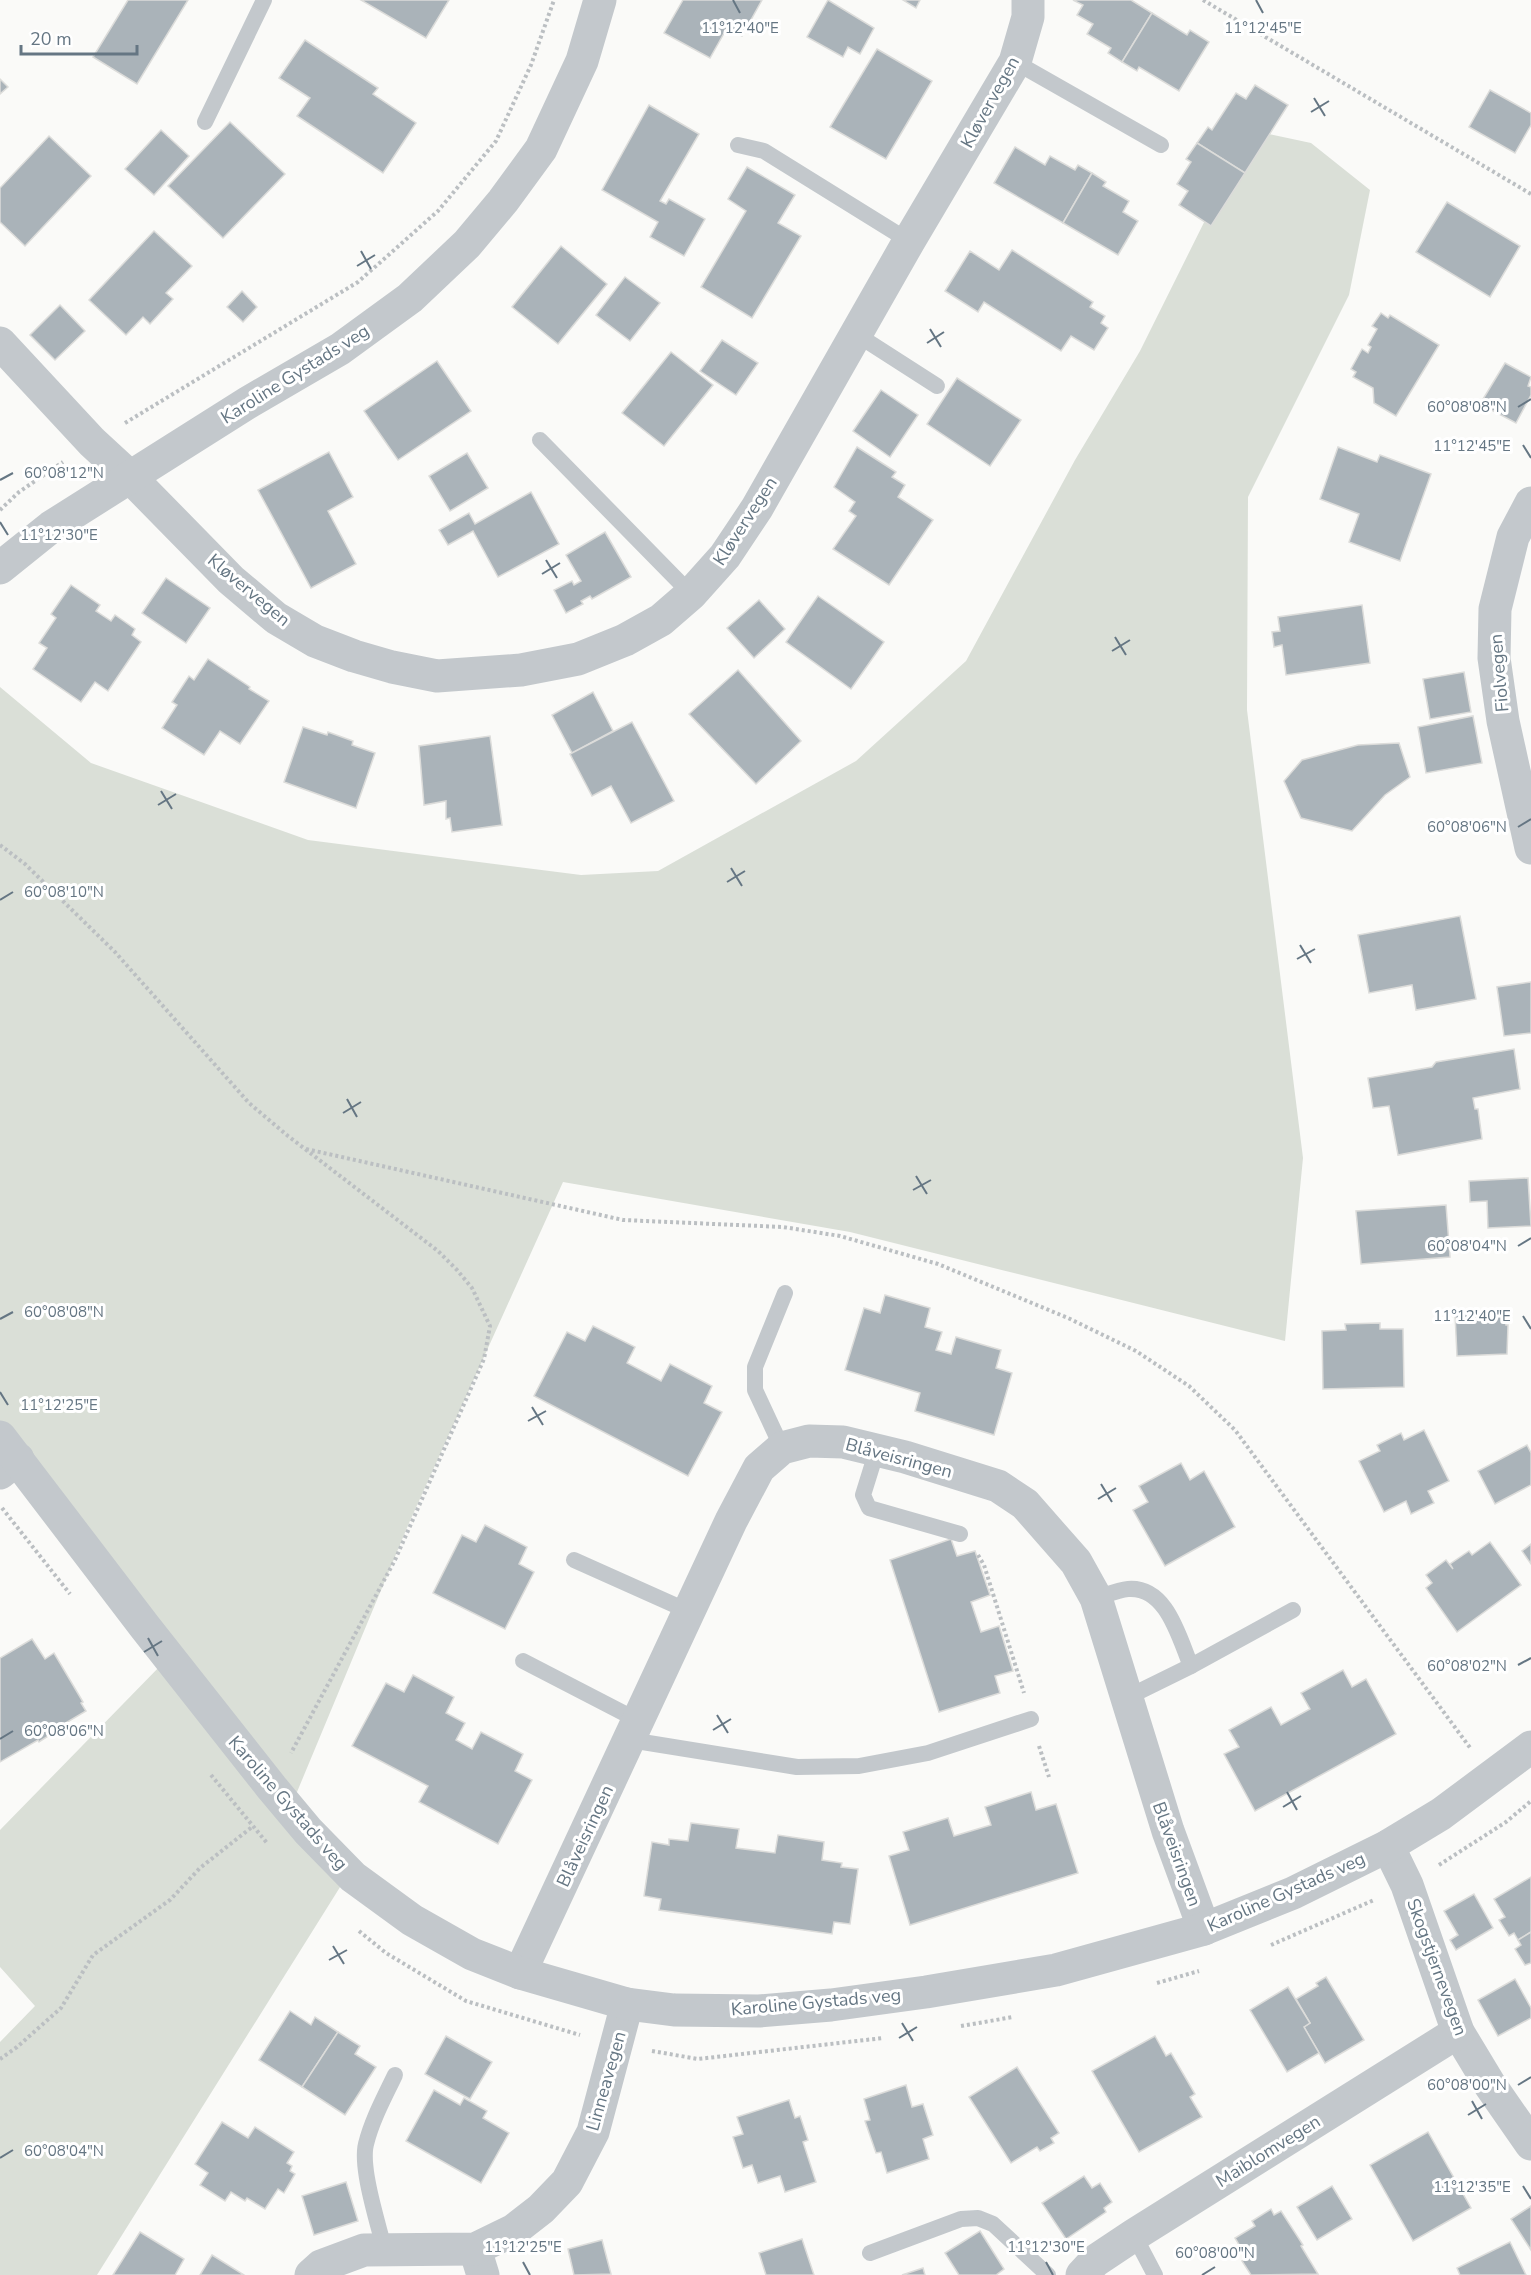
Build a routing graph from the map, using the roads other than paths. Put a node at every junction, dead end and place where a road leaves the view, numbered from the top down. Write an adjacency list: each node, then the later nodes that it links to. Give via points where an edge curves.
1 (264, 0): 5 (lane)
2 (600, 0): 13 (street, Karoline Gystads veg, via 582,61 541,149 466,244 410,298 340,349)
3 (1028, 0): 4 (street, Kløvervegen, via 1028,17)
4 (1015, 62): 7 (lane); 8 (street, Kløvervegen)
5 (205, 122)
6 (738, 145): 8 (lane, via 764,151)
7 (1161, 145)
8 (909, 241): 9 (street, Kløvervegen)
9 (856, 334): 11 (lane); 16 (street, Kløvervegen, via 757,508 725,556)
10 (0, 343): 13 (street, Kløvervegen)
11 (937, 386)
12 (540, 440): 16 (lane)
13 (130, 477): 15 (street, Karoline Gystads veg, via 51,526); 16 (street, Kløvervegen, via 231,580 276,618 315,641 392,667 437,676 521,670 578,659 661,620)
14 (1531, 503): 17 (street, Fiolvegen, via 1513,537 1495,609 1494,657 1503,721)
15 (0, 568)
16 (691, 594)
17 (1531, 848)
18 (784, 1293): 19 (lane, via 755,1367 755,1390)
19 (782, 1448): 20 (street, Blåveisringen, via 809,1441 843,1442); 26 (street, Blåveisringen, via 759,1468)
20 (877, 1450): 22 (lane, via 863,1495 869,1508); 24 (street, Blåveisringen, via 998,1486 1025,1504 1076,1562)
21 (6, 1456): 35 (street, Karoline Gystads veg, via 272,1788 353,1877 412,1920 472,1953)
22 (960, 1534)
23 (574, 1560): 26 (lane)
24 (1096, 1598): 28 (lane, via 1127,1589 1152,1594 1164,1607); 29 (street, Blåveisringen)
25 (1293, 1610): 28 (lane)
26 (688, 1611): 31 (street, Blåveisringen)
27 (523, 1661): 31 (lane)
28 (1191, 1666): 29 (lane)
29 (1126, 1698): 34 (street, Blåveisringen)
30 (1031, 1719): 31 (lane, via 928,1753 859,1766 797,1767)
31 (635, 1730): 35 (street, Blåveisringen)
32 (1531, 1747): 33 (street, Karoline Gystads veg, via 1441,1814)
33 (1388, 1846): 34 (street, Karoline Gystads veg, via 1293,1893); 37 (street, Skogstjernevegen, via 1407,1885)
34 (1204, 1929): 36 (street, Karoline Gystads veg, via 1056,1970 842,2004 759,2011 674,2010)
35 (520, 1973): 36 (street, Karoline Gystads veg)
36 (627, 2004): 43 (street, Linneavegen, via 593,2132 567,2182)
37 (1458, 2032): 39 (street, Skogstjernevegen); 40 (street, Maiblomvegen)
38 (394, 2076): 41 (lane, via 366,2146 365,2164)
39 (1531, 2144)
40 (1134, 2235): 46 (street, Maiblomvegen); 47 (lane)
41 (384, 2248): 43 (street, Linneavegen); 44 (street, Linneavegen, via 364,2250 321,2266)
42 (870, 2253): 45 (lane, via 961,2219 978,2218 993,2224)
43 (479, 2262)
44 (311, 2275)
45 (1048, 2275)
46 (1082, 2275)
47 (1155, 2275)

